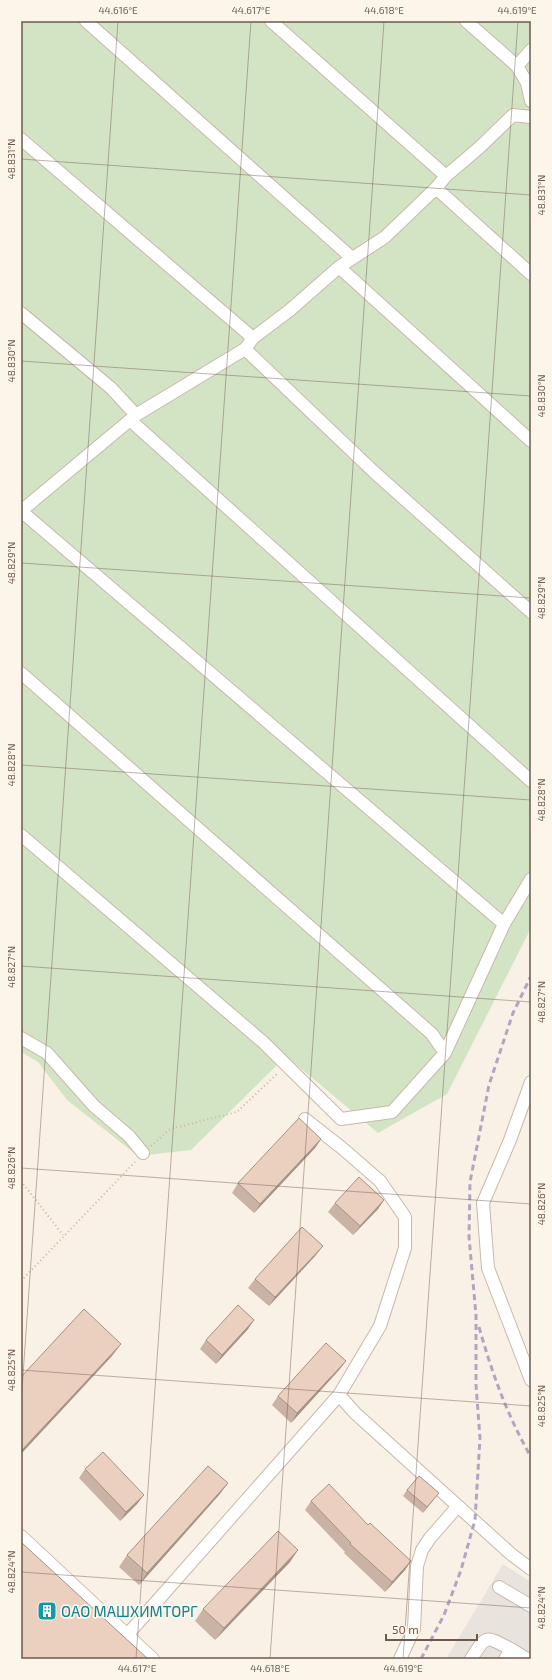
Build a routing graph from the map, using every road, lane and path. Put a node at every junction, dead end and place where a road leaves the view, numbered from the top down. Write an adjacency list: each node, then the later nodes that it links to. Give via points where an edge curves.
1 (86, 21): 11 (street)
2 (271, 21): 9 (street)
3 (466, 21): 5 (street)
4 (531, 50): 5 (street)
5 (518, 66): 6 (street, via 527,84)
6 (531, 102)
7 (531, 117): 9 (street, via 513,115)
8 (21, 139): 15 (street)
9 (446, 176): 10 (street)
10 (436, 188): 11 (street, via 385,237); 13 (street)
11 (352, 258): 12 (street)
12 (340, 267): 15 (street); 18 (street)
13 (531, 274)
14 (21, 312): 17 (street, via 111,388)
15 (253, 338): 16 (street)
16 (245, 349): 17 (street); 20 (street, via 374,472)
17 (133, 417): 19 (street); 22 (street)
18 (531, 441)
19 (21, 511): 25 (street)
20 (531, 612)
21 (21, 673): 27 (street, via 432,1034)
22 (531, 781)
23 (21, 835): 28 (street)
24 (531, 879): 25 (street)
25 (504, 924): 27 (street)
26 (21, 1038): 31 (street, via 47,1053 94,1106 129,1136)
27 (446, 1053): 28 (street, via 392,1112 341,1119)
28 (287, 1065): 31 (path, via 237,1112 170,1129)
29 (531, 1082): 35 (street, via 483,1203 488,1268)
30 (305, 1118): 36 (street, via 380,1181 405,1217 405,1248 380,1326)
31 (143, 1153): 33 (path)
32 (21, 1181): 33 (path)
33 (63, 1235): 34 (path)
34 (21, 1281)
35 (531, 1380)
36 (339, 1395): 37 (street, via 355,1413); 42 (street)
37 (458, 1506): 39 (street); 45 (street, via 422,1550 417,1566 414,1629)
38 (21, 1536): 42 (street)
39 (531, 1569)
40 (499, 1587): 41 (street)
41 (531, 1606)
42 (128, 1634): 44 (street)
43 (508, 1654): 46 (street, via 491,1639 486,1639); 47 (street)
44 (153, 1659)
45 (400, 1659)
46 (471, 1659)
47 (527, 1659)

